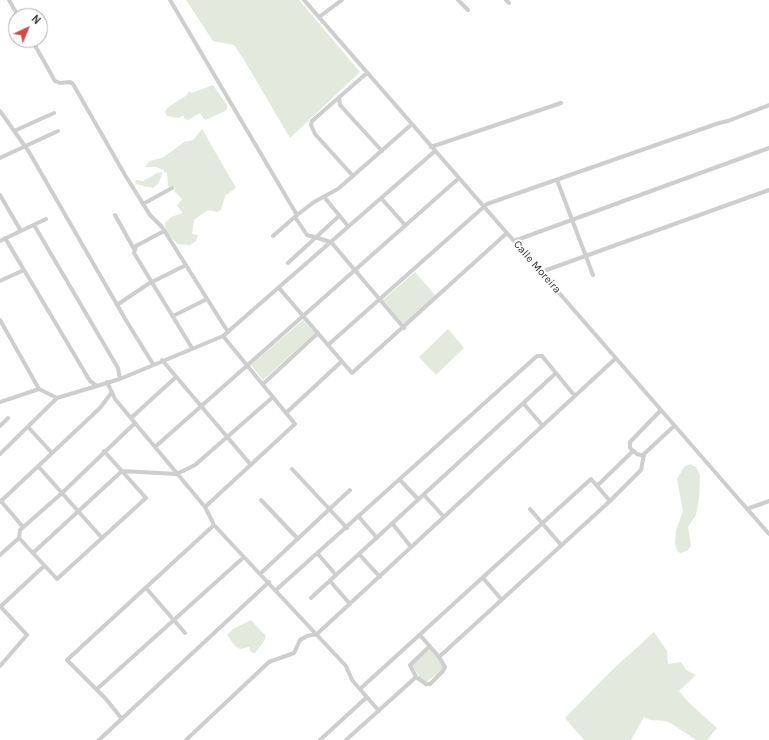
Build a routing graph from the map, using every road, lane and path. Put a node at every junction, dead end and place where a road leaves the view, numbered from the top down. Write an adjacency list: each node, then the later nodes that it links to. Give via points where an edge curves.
1 (170, 0): 35 (street)
2 (304, 0): 6 (street, Calle Moreira)
3 (342, 0): 6 (street)
4 (458, 0): 5 (street)
5 (468, 10)
6 (319, 17): 8 (street, Calle Moreira)
7 (36, 48): 32 (street, via 55,81 73,84)
8 (367, 73): 9 (street); 14 (street, Calle Moreira)
9 (339, 97): 21 (street, via 340,105); 23 (street, via 312,121 311,125 315,134)
10 (561, 102): 18 (street)
11 (769, 105): 25 (street)
12 (0, 111): 15 (street)
13 (54, 113): 15 (street)
14 (412, 124): 18 (street, Calle Moreira); 21 (street)
15 (14, 131): 17 (street)
16 (58, 131): 17 (street)
17 (25, 146): 22 (street); 64 (street)
18 (432, 146): 20 (street, Calle Moreira)
19 (769, 148): 38 (street)
20 (435, 151): 24 (street, Calle Moreira); 30 (street)
21 (382, 152): 23 (street)
22 (0, 158)
23 (353, 176): 29 (street)
24 (459, 178): 33 (street, Calle Moreira); 40 (street)
25 (557, 180): 33 (street); 38 (street)
26 (172, 188): 32 (street)
27 (769, 190): 52 (street)
28 (0, 195): 31 (street)
29 (325, 198): 35 (street, via 314,202); 36 (street)
30 (381, 198): 40 (street); 41 (street)
31 (2, 203): 42 (street)
32 (143, 204): 43 (street)
33 (484, 206): 44 (street, Calle Moreira); 63 (street)
34 (115, 215): 51 (street)
35 (296, 216): 45 (street); 46 (street, via 307,234)
36 (339, 216): 41 (street); 46 (street)
37 (46, 219): 39 (street)
38 (572, 220): 49 (street); 52 (street)
39 (34, 225): 42 (street); 81 (street, via 118,368)
40 (405, 225): 56 (street)
41 (348, 226): 50 (street)
42 (21, 230): 47 (street)
43 (164, 231): 51 (street); 54 (street)
44 (507, 233): 49 (street, Calle Moreira); 68 (street)
45 (273, 236)
46 (316, 237): 50 (street); 53 (street)
47 (6, 238): 48 (street); 55 (street)
48 (0, 240)
49 (514, 241): 57 (street, Calle Moreira)
50 (331, 242): 56 (street); 61 (street)
51 (134, 249): 60 (street)
52 (586, 256): 57 (street); 58 (street)
53 (288, 263)
54 (186, 265): 60 (street); 62 (street)
55 (24, 270): 59 (street); 84 (street, via 90,381)
56 (354, 270): 63 (street); 66 (street)
57 (541, 272): 74 (street, Calle Moreira)
58 (593, 276)
59 (0, 281)
60 (152, 282): 64 (street); 65 (street)
61 (278, 288): 66 (street); 69 (street)
62 (207, 299): 65 (street); 69 (street)
63 (380, 300): 68 (street); 72 (street)
64 (117, 305): 77 (street)
65 (173, 316): 73 (street)
66 (302, 316): 70 (street); 78 (street)
67 (0, 320): 85 (street)
68 (404, 328): 76 (street, via 352,373)
69 (228, 332): 71 (street)
70 (318, 333): 72 (street); 83 (street)
71 (223, 336): 73 (street); 78 (street)
72 (328, 345): 76 (street)
73 (192, 348): 75 (street)
74 (616, 358): 87 (street); 93 (street, Calle Moreira)
75 (162, 360): 77 (street); 80 (street)
76 (342, 361): 94 (street)
77 (153, 364): 81 (street)
78 (247, 365): 83 (street); 92 (street)
79 (556, 373): 87 (street); 91 (street); 114 (street, via 542,356 537,356)
80 (176, 377): 92 (street); 96 (street)
81 (120, 379): 82 (street)
82 (107, 382): 84 (street); 86 (street)
83 (262, 384): 88 (street)
84 (97, 386): 89 (street)
85 (39, 389): 89 (street); 90 (street)
86 (112, 392): 96 (street); 106 (street, via 100,408)
87 (574, 395): 98 (street)
88 (272, 397): 94 (street); 102 (street)
89 (58, 398): 101 (street)
90 (0, 402)
91 (523, 404): 98 (street); 118 (street)
92 (201, 406): 102 (street); 103 (street)
93 (660, 410): 100 (street, Calle Moreira); 104 (street, via 630,442 630,448)
94 (286, 413): 109 (street, via 295,424)
95 (8, 418): 99 (street)
96 (131, 418): 97 (street)
97 (135, 423): 103 (street); 105 (street)
98 (542, 425): 130 (street)
99 (0, 426)
100 (674, 426): 108 (street); 126 (street, Calle Moreira)
101 (28, 427): 106 (street); 107 (street)
102 (227, 437): 109 (street); 113 (street, via 195,464)
103 (155, 447): 113 (street)
104 (634, 451): 108 (street); 115 (street)
105 (104, 452): 112 (street); 117 (street)
106 (52, 453): 110 (street)
107 (0, 454)
108 (644, 456): 122 (street, via 641,470)
109 (251, 465): 124 (street)
110 (38, 466): 117 (street); 121 (street)
111 (292, 468): 127 (street)
112 (122, 471): 113 (street); 128 (street); 138 (street, via 146,498)
113 (176, 474): 124 (street)
114 (400, 480): 119 (street); 129 (street)
115 (597, 486): 122 (street); 132 (street, via 591,479)
116 (350, 490): 127 (street)
117 (62, 493): 128 (street); 134 (street)
118 (424, 494): 119 (street); 130 (street)
119 (418, 499): 131 (street)
120 (261, 500): 140 (street)
121 (0, 501): 134 (street)
122 (610, 501): 141 (street)
123 (769, 501): 126 (street)
124 (205, 507): 133 (street)
125 (530, 509): 132 (street)
126 (747, 509): 136 (street, Calle Moreira)
127 (329, 510): 135 (street); 140 (street)
128 (78, 511): 138 (street); 143 (street)
129 (359, 517): 135 (street); 139 (street)
130 (444, 517): 142 (street)
131 (392, 523): 139 (street); 142 (street)
132 (543, 524): 141 (street); 152 (street)
133 (214, 525): 147 (street); 155 (street)
134 (23, 527): 137 (street)
135 (347, 528): 144 (street)
136 (769, 534)
137 (19, 538): 143 (street); 146 (street)
138 (102, 538): 148 (street, via 57,579)
139 (377, 538): 145 (street)
140 (298, 539): 149 (street)
141 (561, 545): 158 (street)
142 (411, 547): 151 (street)
143 (33, 553): 148 (street)
144 (318, 554): 150 (street); 156 (street)
145 (359, 554): 150 (street); 151 (street)
146 (0, 555)
147 (244, 557): 149 (street); 161 (street)
148 (44, 566): 160 (street)
149 (261, 573): 154 (street)
150 (336, 575): 153 (street)
151 (380, 577): 159 (street)
152 (484, 578): 158 (street); 164 (street)
153 (330, 581): 157 (street); 159 (street)
154 (269, 582): 156 (street); 173 (street)
155 (146, 588): 161 (street); 169 (street, via 67,660)
156 (276, 590): 163 (street)
157 (311, 598)
158 (501, 599): 166 (street)
159 (350, 604): 163 (street)
160 (0, 606): 167 (street, via 27,635)
161 (174, 620): 162 (street); 169 (street)
162 (185, 633)
163 (317, 634): 170 (street, via 346,666 352,680); 175 (street, via 300,640 294,653 269,662)
164 (420, 635): 165 (street); 170 (street)
165 (429, 646): 166 (street); 168 (street, via 410,663)
166 (440, 657): 168 (street, via 445,665 444,669 430,684)
167 (0, 666)
168 (416, 678): 172 (street)
169 (97, 689): 173 (street)
170 (360, 689): 171 (street)
171 (367, 697): 172 (street); 176 (street)
172 (379, 711): 177 (street)
173 (122, 719): 174 (street)
174 (99, 740)
175 (186, 740)
176 (320, 740)
177 (346, 740)

